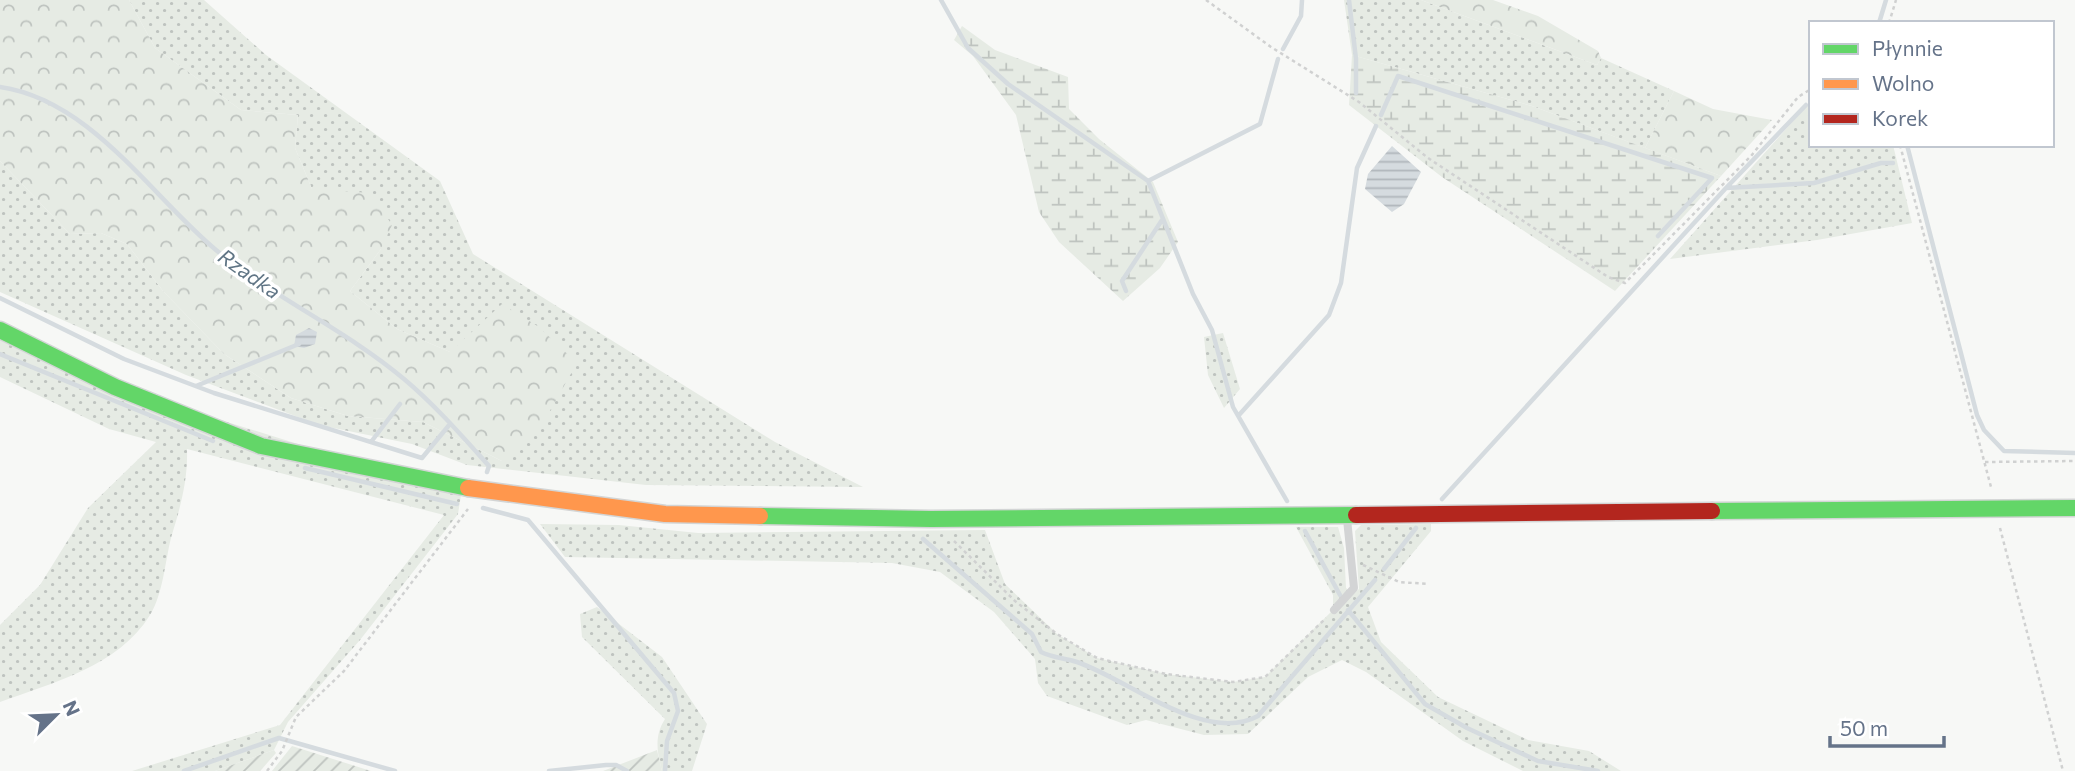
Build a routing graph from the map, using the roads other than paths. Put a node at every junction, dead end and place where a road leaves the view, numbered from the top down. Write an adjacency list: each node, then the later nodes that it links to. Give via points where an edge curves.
1 (0, 330): 3 (main road, via 115,387 261,446 475,489 665,514 931,519)
2 (2075, 508): 3 (main road)
3 (1346, 516): 4 (lane, via 1354,588)
4 (1334, 610)

